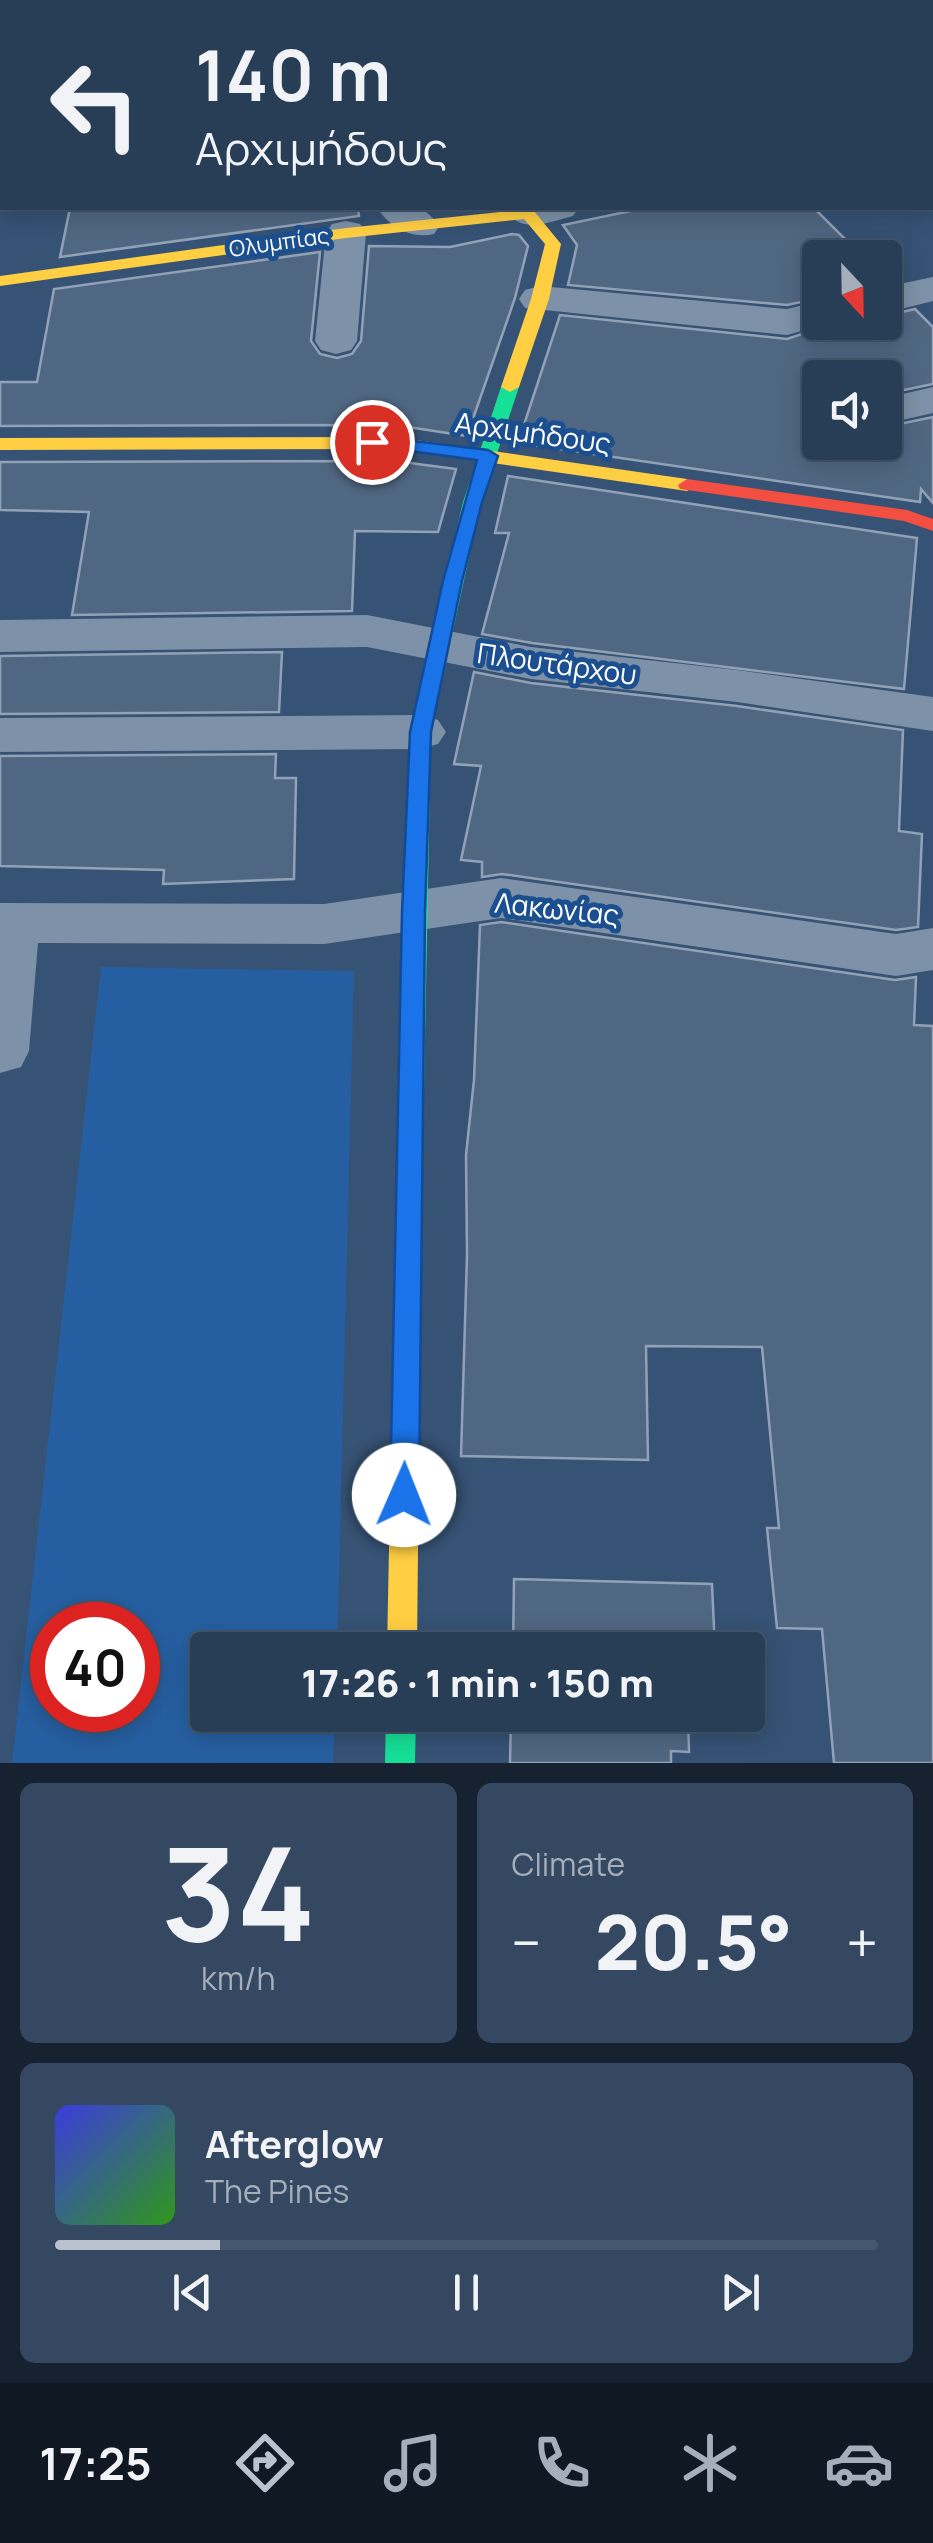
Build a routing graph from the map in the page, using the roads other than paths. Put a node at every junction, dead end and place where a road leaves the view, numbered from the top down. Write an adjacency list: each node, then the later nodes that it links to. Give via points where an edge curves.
1 (536, 210): 2 (street, Ολυμπίας); 7 (street, via 553,244)
2 (409, 216): 3 (street, Ολυμπίας)
3 (346, 233): 4 (street, Ολυμπίας); 9 (street)
4 (0, 281)
5 (933, 289): 6 (street)
6 (902, 296)
7 (540, 300): 8 (street); 13 (street)
8 (802, 318)
9 (336, 342)
10 (933, 400): 11 (street)
11 (902, 407)
12 (0, 444): 13 (street, Αρχιμήδους, via 372,442)
13 (488, 456): 14 (street, Αρχιμήδους); 16 (street)
14 (933, 525)
15 (0, 636): 16 (street, Πλουτάρχου, via 341,630)
16 (441, 643): 17 (street, Πλουτάρχου, via 531,663); 18 (street)
17 (933, 714)
18 (420, 732): 19 (street); 20 (street)
19 (0, 735)
20 (414, 912): 21 (street, Λακωνίας, via 324,924); 22 (street, Λακωνίας, via 501,898 896,955); 24 (street)
21 (6, 923): 23 (street)
22 (933, 949)
23 (0, 1052)
24 (402, 1632)
25 (401, 1732): 26 (street)
26 (400, 1763)

